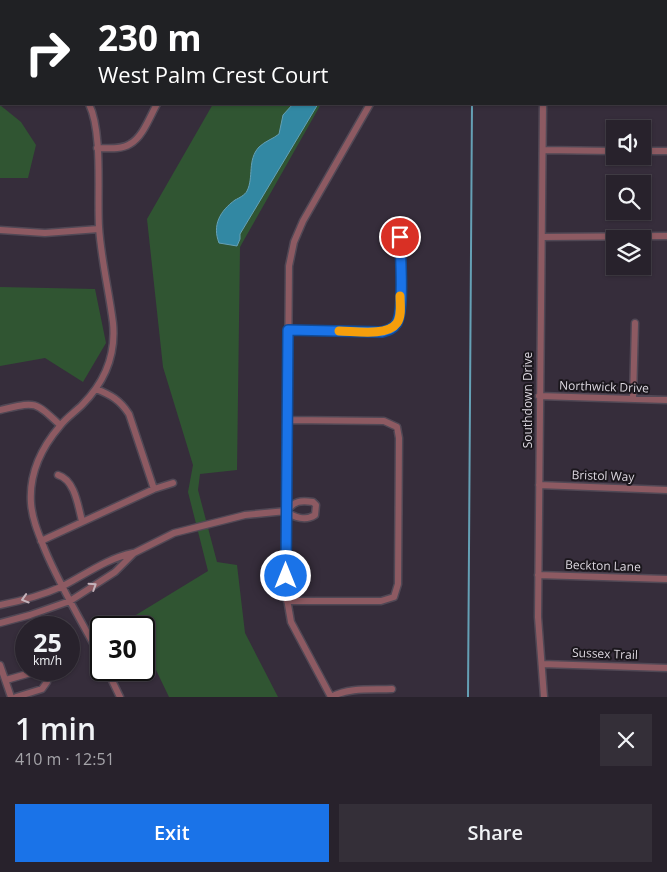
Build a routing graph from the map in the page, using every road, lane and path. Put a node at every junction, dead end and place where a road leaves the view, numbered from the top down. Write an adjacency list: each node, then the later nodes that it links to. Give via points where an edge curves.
1 (89, 105): 5 (street)
2 (156, 105): 5 (street, via 139,136 130,144)
3 (369, 105): 16 (street, via 294,242 289,266)
4 (543, 105): 6 (street, Southdown Drive)
5 (97, 148): 10 (street)
6 (543, 150): 7 (street); 12 (street, Southdown Drive)
7 (606, 151)
8 (651, 151): 9 (street)
9 (667, 151)
10 (99, 229): 11 (street, via 45,233); 17 (street, via 115,337 107,370)
11 (0, 230)
12 (542, 236): 13 (street); 18 (street, Southdown Drive)
13 (667, 236)
14 (400, 237): 16 (street, via 400,312 390,330)
15 (636, 323): 19 (street)
16 (288, 330): 22 (street)
17 (96, 389): 23 (street); 27 (street, via 115,397 129,414)
18 (540, 396): 19 (street, Northwick Drive); 26 (street, Southdown Drive)
19 (633, 399): 20 (street, Northwick Drive)
20 (667, 400)
21 (0, 410): 23 (street, via 25,404 36,405)
22 (288, 420): 29 (street); 37 (street, via 384,421 397,427 399,438 398,584 394,597 381,601)
23 (60, 425): 31 (street, via 40,454 32,484 33,518)
24 (58, 476): 30 (street, via 65,478 70,485)
25 (173, 483): 27 (street)
26 (539, 485): 28 (street, Bristol Way); 33 (street, Southdown Drive)
27 (154, 490): 30 (street)
28 (667, 490)
29 (286, 511): 32 (street, via 245,515 190,528); 37 (street)
30 (82, 521): 31 (street)
31 (41, 540): 35 (street)
32 (134, 553): 35 (street, via 119,556); 36 (street, one-way to 32, via 115,572)
33 (538, 575): 34 (street, Beckton Lane); 41 (street, Southdown Drive)
34 (667, 579)
35 (61, 586): 36 (street); 38 (street, one-way to 38, via 23,601)
36 (70, 601): 39 (street); 40 (street)
37 (287, 601): 50 (street, via 291,622)
38 (0, 605)
39 (0, 623)
40 (90, 638)
41 (542, 664): 43 (street, Sussex Trail); 51 (street, Southdown Drive)
42 (0, 665): 44 (street)
43 (667, 668)
44 (6, 680): 47 (street); 48 (street, via 34,672 44,676 47,682 42,690)
45 (113, 681): 49 (street)
46 (392, 690): 50 (street, via 351,690)
47 (11, 697)
48 (16, 697)
49 (120, 697)
50 (331, 697)
51 (544, 697)

